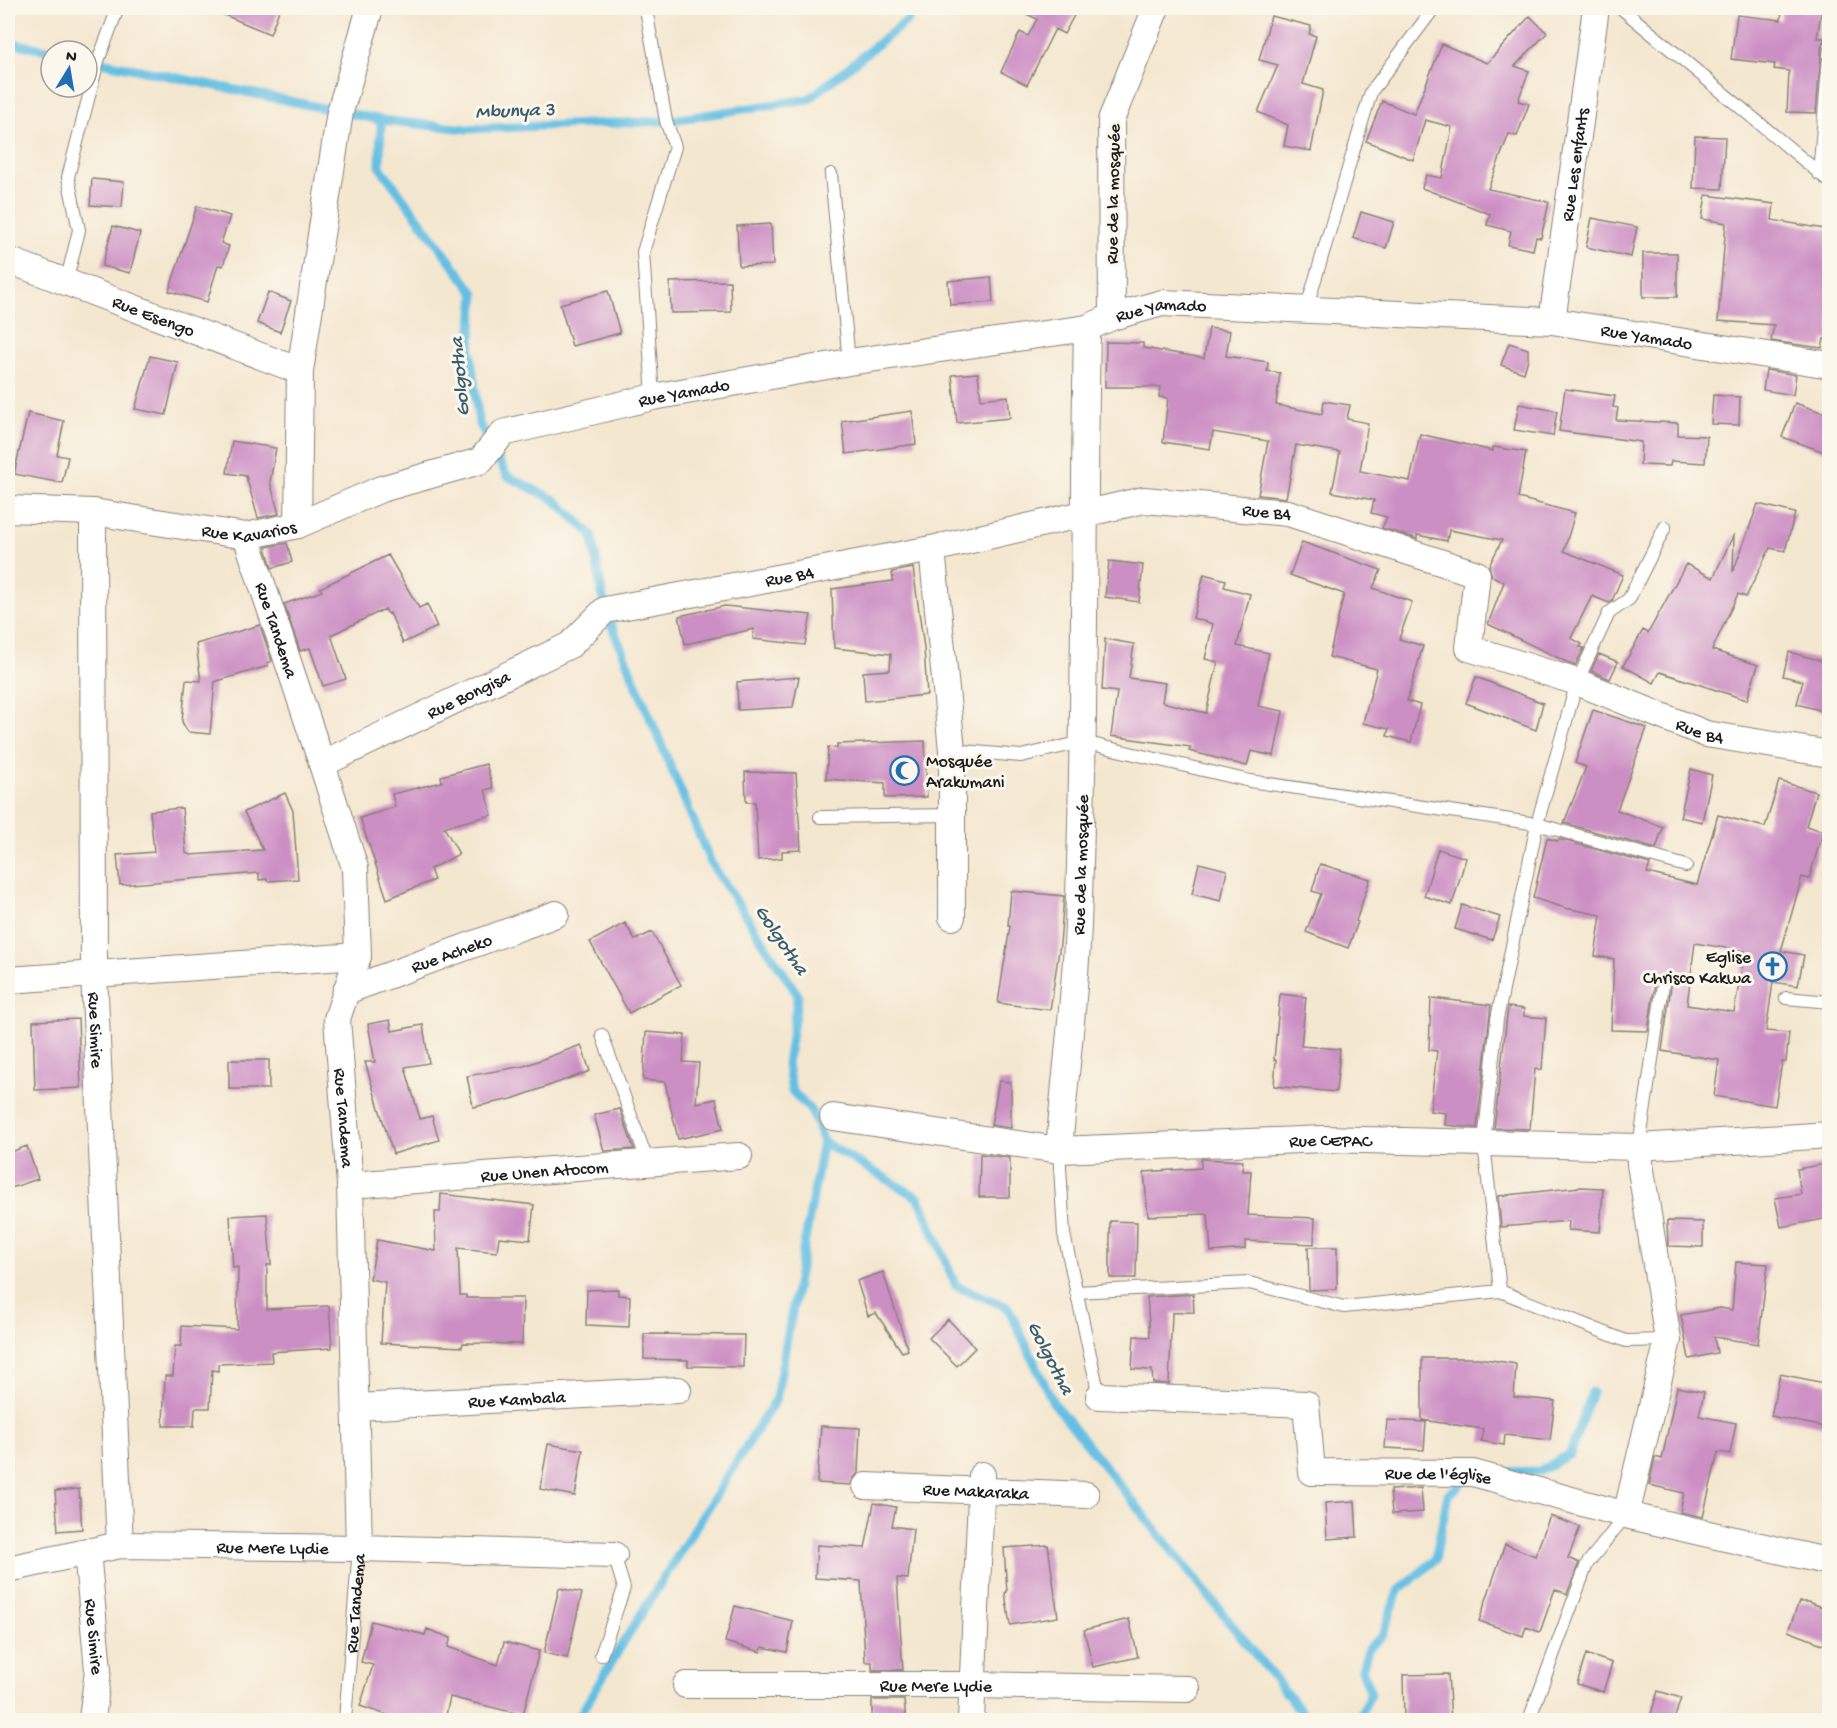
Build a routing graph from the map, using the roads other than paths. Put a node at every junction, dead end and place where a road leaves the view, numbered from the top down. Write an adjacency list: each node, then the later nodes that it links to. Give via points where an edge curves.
1 (118, 8): 13 (lane, via 98,61 68,177 79,230)
2 (370, 8): 20 (street, via 340,112)
3 (648, 8): 21 (lane, via 666,121 675,147 643,252)
4 (1156, 8): 15 (street, Rue de la mosquée, via 1111,120)
5 (1434, 8): 14 (lane, via 1371,93)
6 (1596, 8): 16 (street, Rue Les enfants)
7 (1621, 8): 10 (lane)
8 (1830, 45): 10 (lane)
9 (831, 174): 18 (lane)
10 (1819, 174): 11 (lane)
11 (1830, 182)
12 (8, 260): 13 (street, Rue Esengo)
13 (66, 283): 20 (street, Rue Esengo)
14 (1306, 310): 15 (street, Rue Yamado, via 1162,303); 16 (street, Rue Yamado)
15 (1112, 317): 17 (street, Rue Yamado)
16 (1552, 321): 19 (street, Rue Yamado)
17 (1088, 328): 18 (street, Rue Yamado); 25 (street, Rue de la mosquée)
18 (849, 362): 21 (street, Rue Yamado)
19 (1830, 365)
20 (300, 371): 26 (street)
21 (653, 397): 22 (street, Rue Yamado, via 503,433)
22 (480, 461): 26 (street, Rue Kavarios, via 381,489)
23 (8, 509): 24 (street, Rue Kavarios)
24 (93, 512): 28 (street, Rue Kavarios); 43 (street, Rue Simire)
25 (1084, 514): 29 (street, Rue B4); 31 (street, Rue B4, via 1144,500 1288,513 1477,574 1469,648); 32 (street, Rue de la mosquée)
26 (298, 525): 28 (street, Rue Kavarios)
27 (1665, 527): 31 (lane, via 1629,599 1609,613)
28 (246, 536): 35 (street, Rue Tandema)
29 (932, 549): 30 (street, Rue B4); 33 (street)
30 (606, 610): 35 (street, Rue Bongisa, via 570,645)
31 (1577, 682): 34 (street, Rue B4, via 1706,734); 38 (lane)
32 (1083, 742): 33 (lane, via 1021,756); 38 (lane, via 1250,781); 54 (street, Rue de la mosquée, via 1078,926)
33 (952, 750): 36 (street)
34 (1830, 754)
35 (322, 764): 42 (street, Rue Tandema, via 355,868)
36 (953, 815): 37 (lane); 41 (street)
37 (820, 817)
38 (1537, 824): 39 (lane); 52 (lane, via 1497,1019)
39 (1686, 866)
40 (556, 914): 46 (street, Rue Acheko)
41 (952, 917)
42 (358, 956): 43 (street); 46 (street, Rue Tandema)
43 (94, 974): 44 (street); 68 (street, Rue Simire)
44 (8, 980)
45 (1663, 985): 53 (lane)
46 (346, 991): 57 (street, Rue Tandema, via 337,1019)
47 (1786, 998): 48 (lane)
48 (1830, 1002)
49 (602, 1035): 56 (lane)
50 (833, 1117): 54 (street, Rue CEPAC)
51 (1830, 1136): 53 (street, Rue CEPAC)
52 (1485, 1143): 53 (street, Rue CEPAC); 54 (street, Rue CEPAC, via 1324,1139); 58 (lane)
53 (1639, 1147): 60 (street)
54 (1059, 1150): 59 (lane, Rue de la mosquée, via 1064,1234)
55 (739, 1156): 56 (street, Rue Unen Atocom)
56 (648, 1163): 57 (street, Rue Unen Atocom)
57 (350, 1185): 63 (street, Rue Tandema)
58 (1500, 1291): 59 (lane, via 1344,1307 1249,1282); 60 (lane, via 1626,1341)
59 (1076, 1292): 62 (lane, Rue de la mosquée)
60 (1668, 1340): 67 (street)
61 (678, 1390): 63 (street, Rue Kambala)
62 (1099, 1396): 67 (street, Rue de l'église, via 1306,1404 1312,1472 1473,1473)
63 (357, 1407): 69 (street, Rue Tandema)
64 (982, 1483): 65 (street, Rue Makaraka); 66 (street, Rue Makaraka); 76 (street)
65 (866, 1486)
66 (1086, 1495)
67 (1626, 1515): 72 (street, Rue de l'église); 81 (lane, via 1587,1564)
68 (120, 1545): 69 (street, Rue Mere Lydie); 70 (street, Rue Mere Lydie)
69 (359, 1548): 71 (street, Rue Mere Lydie); 79 (lane, Rue Tandema)
70 (87, 1551): 73 (street, Rue Mere Lydie); 78 (street, Rue Simire, via 98,1671)
71 (614, 1555): 74 (lane, Rue Mere Lydie, via 624,1588)
72 (1830, 1562)
73 (8, 1569)
74 (601, 1655)
75 (686, 1685): 76 (street, Rue Mere Lydie)
76 (972, 1685): 77 (street, Rue Mere Lydie); 80 (street)
77 (1187, 1689)
78 (92, 1720)
79 (345, 1720)
80 (971, 1720)
81 (1529, 1720)

